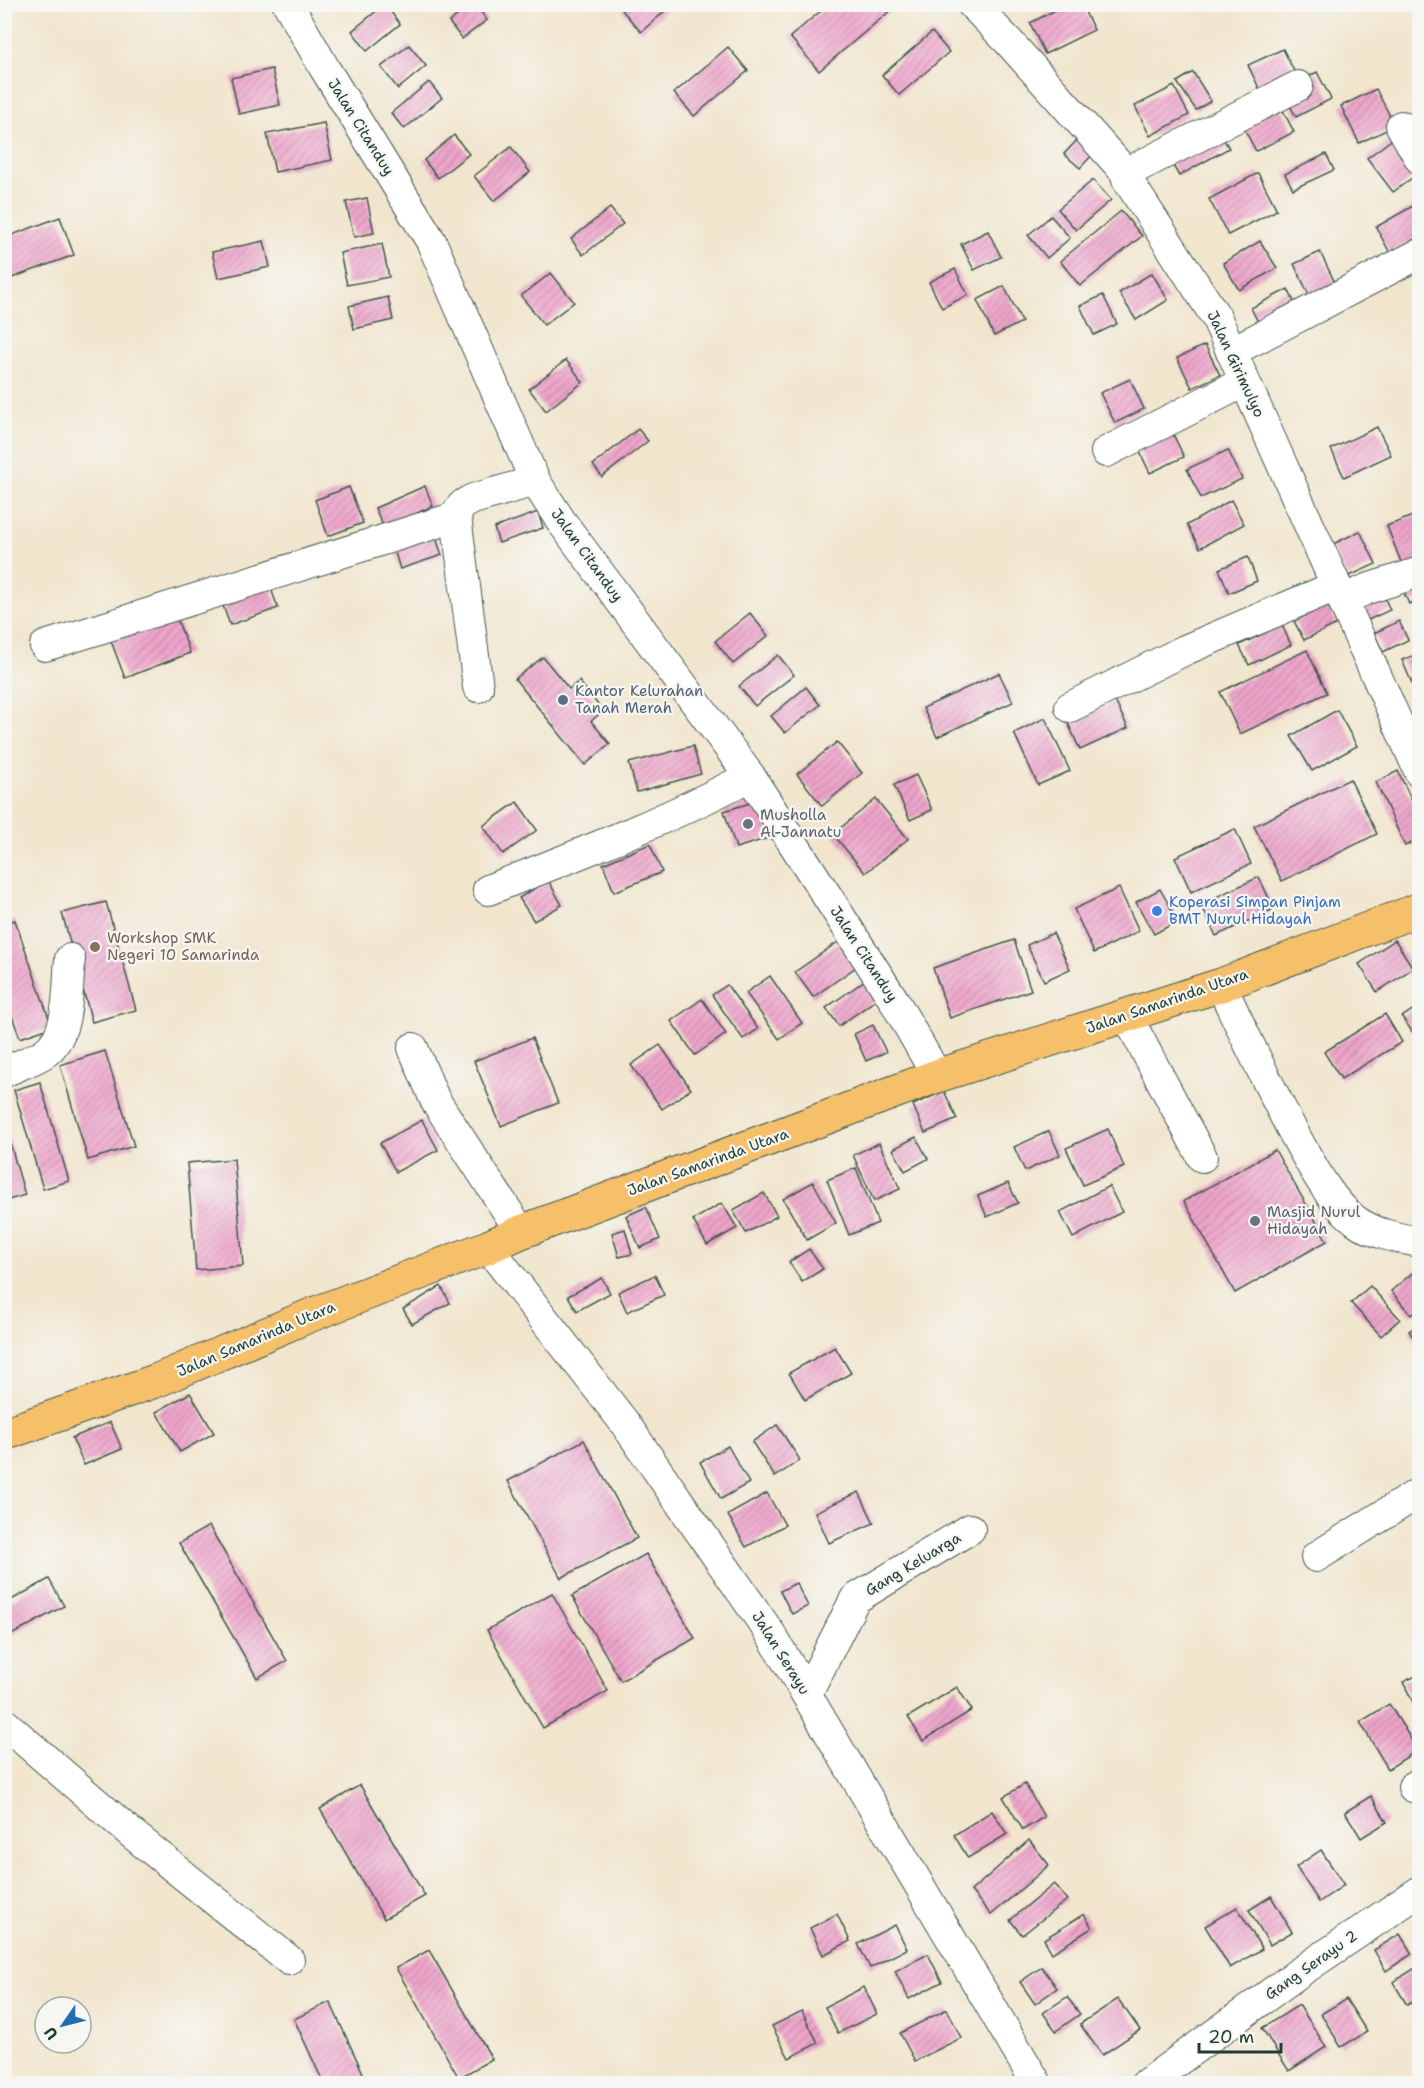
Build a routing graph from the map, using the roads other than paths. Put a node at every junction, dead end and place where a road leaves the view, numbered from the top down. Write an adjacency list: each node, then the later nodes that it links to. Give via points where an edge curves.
1 (288, 4): 11 (street, Jalan Citanduy, via 431,241)
2 (972, 4): 6 (street, Jalan Girimulyo)
3 (1298, 86): 6 (street)
4 (1401, 126): 5 (street)
5 (1419, 159)
6 (1126, 173): 8 (street, Jalan Girimulyo, via 1216,317)
7 (1417, 255): 8 (street)
8 (1232, 352): 9 (street, Jalan Girimulyo)
9 (1244, 382): 10 (street); 14 (street, Jalan Girimulyo)
10 (1106, 452)
11 (535, 481): 12 (street, via 464,503); 19 (street, Jalan Citanduy)
12 (456, 517): 15 (street); 16 (street)
13 (1419, 572): 14 (street, via 1367,589)
14 (1339, 593): 17 (street, via 1185,650); 18 (street, Jalan Girimulyo)
15 (45, 646)
16 (478, 687)
17 (1070, 707)
18 (1417, 759)
19 (750, 776): 20 (street, via 611,842); 27 (street, Jalan Citanduy)
20 (488, 890)
21 (1419, 909): 23 (highway, Jalan Samarinda Utara)
22 (70, 959): 26 (street, via 63,1029 58,1040 44,1054)
23 (1221, 985): 24 (highway, Jalan Samarinda Utara); 30 (street, via 1280,1110 1342,1209 1376,1232)
24 (1127, 1016): 27 (highway, Jalan Samarinda Utara); 28 (street)
25 (413, 1048): 29 (street, via 435,1100)
26 (4, 1071)
27 (938, 1076): 29 (highway, Jalan Samarinda Utara)
28 (1202, 1157)
29 (521, 1232): 31 (highway, Jalan Samarinda Utara)
30 (1419, 1242)
31 (488, 1247): 32 (highway, Jalan Samarinda Utara, via 311,1315 158,1380); 36 (street, Jalan Serayu, via 624,1422 770,1633)
32 (4, 1434)
33 (1419, 1492): 35 (street)
34 (970, 1529): 36 (street, Gang Keluarga, via 855,1599)
35 (1316, 1557)
36 (807, 1694): 40 (street, Jalan Serayu)
37 (4, 1723): 39 (street, via 131,1833)
38 (1419, 1891): 41 (street, Gang Serayu 2)
39 (289, 1960)
40 (1037, 2084)
41 (1146, 2084)

